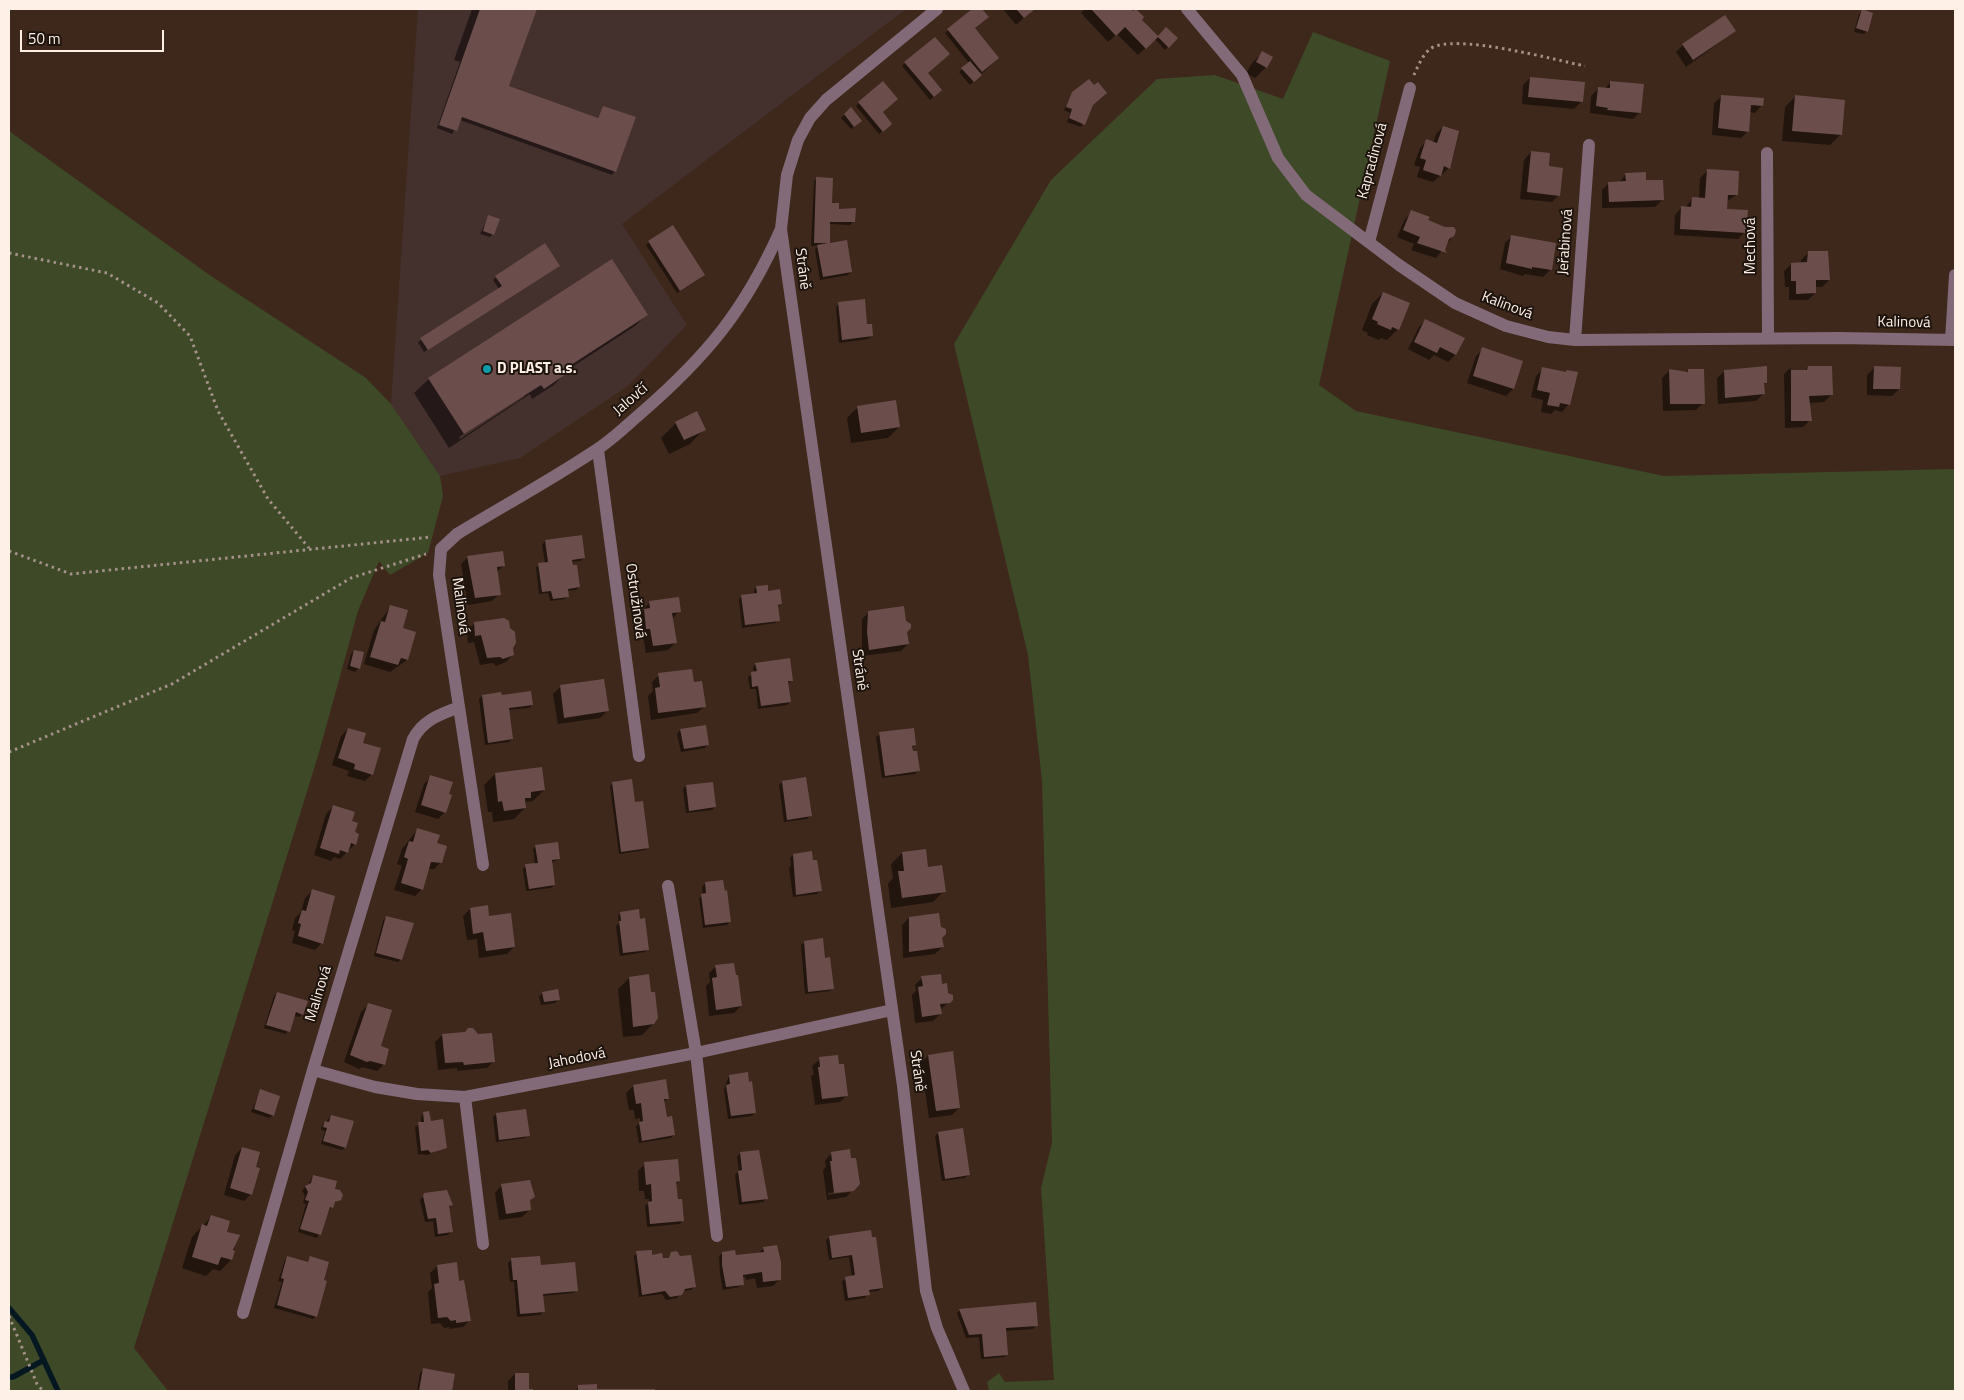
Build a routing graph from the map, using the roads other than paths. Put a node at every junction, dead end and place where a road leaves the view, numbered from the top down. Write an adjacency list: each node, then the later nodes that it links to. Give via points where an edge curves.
1 (937, 9): 6 (street, Stráně, via 826,100 810,118 798,140 788,175)
2 (1187, 9): 7 (street, Kalinová, via 1242,75 1278,158 1306,195)
3 (1410, 88): 7 (street, Kapradinová)
4 (1589, 145): 10 (street, Jeřabinová)
5 (1767, 153): 9 (street, Mechová)
6 (781, 229): 12 (street, Jalovčí, via 763,270 709,349 670,388); 18 (street, Stráně)
7 (1369, 242): 10 (street, Kalinová, via 1398,265 1464,306 1506,326 1548,338)
8 (1955, 275): 11 (street)
9 (1768, 338): 10 (street, Kalinová); 11 (street, Kalinová)
10 (1575, 340)
11 (1953, 340)
12 (598, 450): 13 (street, Jalovčí); 15 (street, Ostružinová)
13 (444, 545): 14 (street, Malinová, via 439,575)
14 (457, 708): 16 (street, Malinová); 20 (street, Malinová, via 426,722 413,739)
15 (639, 756)
16 (483, 865)
17 (668, 886): 19 (street)
18 (892, 1010): 19 (street, Jahodová); 25 (street, Stráně, via 926,1291 937,1328)
19 (696, 1053): 21 (street, Jahodová); 22 (street)
20 (313, 1070): 21 (street, Jahodová, via 375,1087); 24 (street, Malinová)
21 (465, 1097): 23 (street)
22 (717, 1236)
23 (483, 1244)
24 (243, 1313)
25 (964, 1391)

